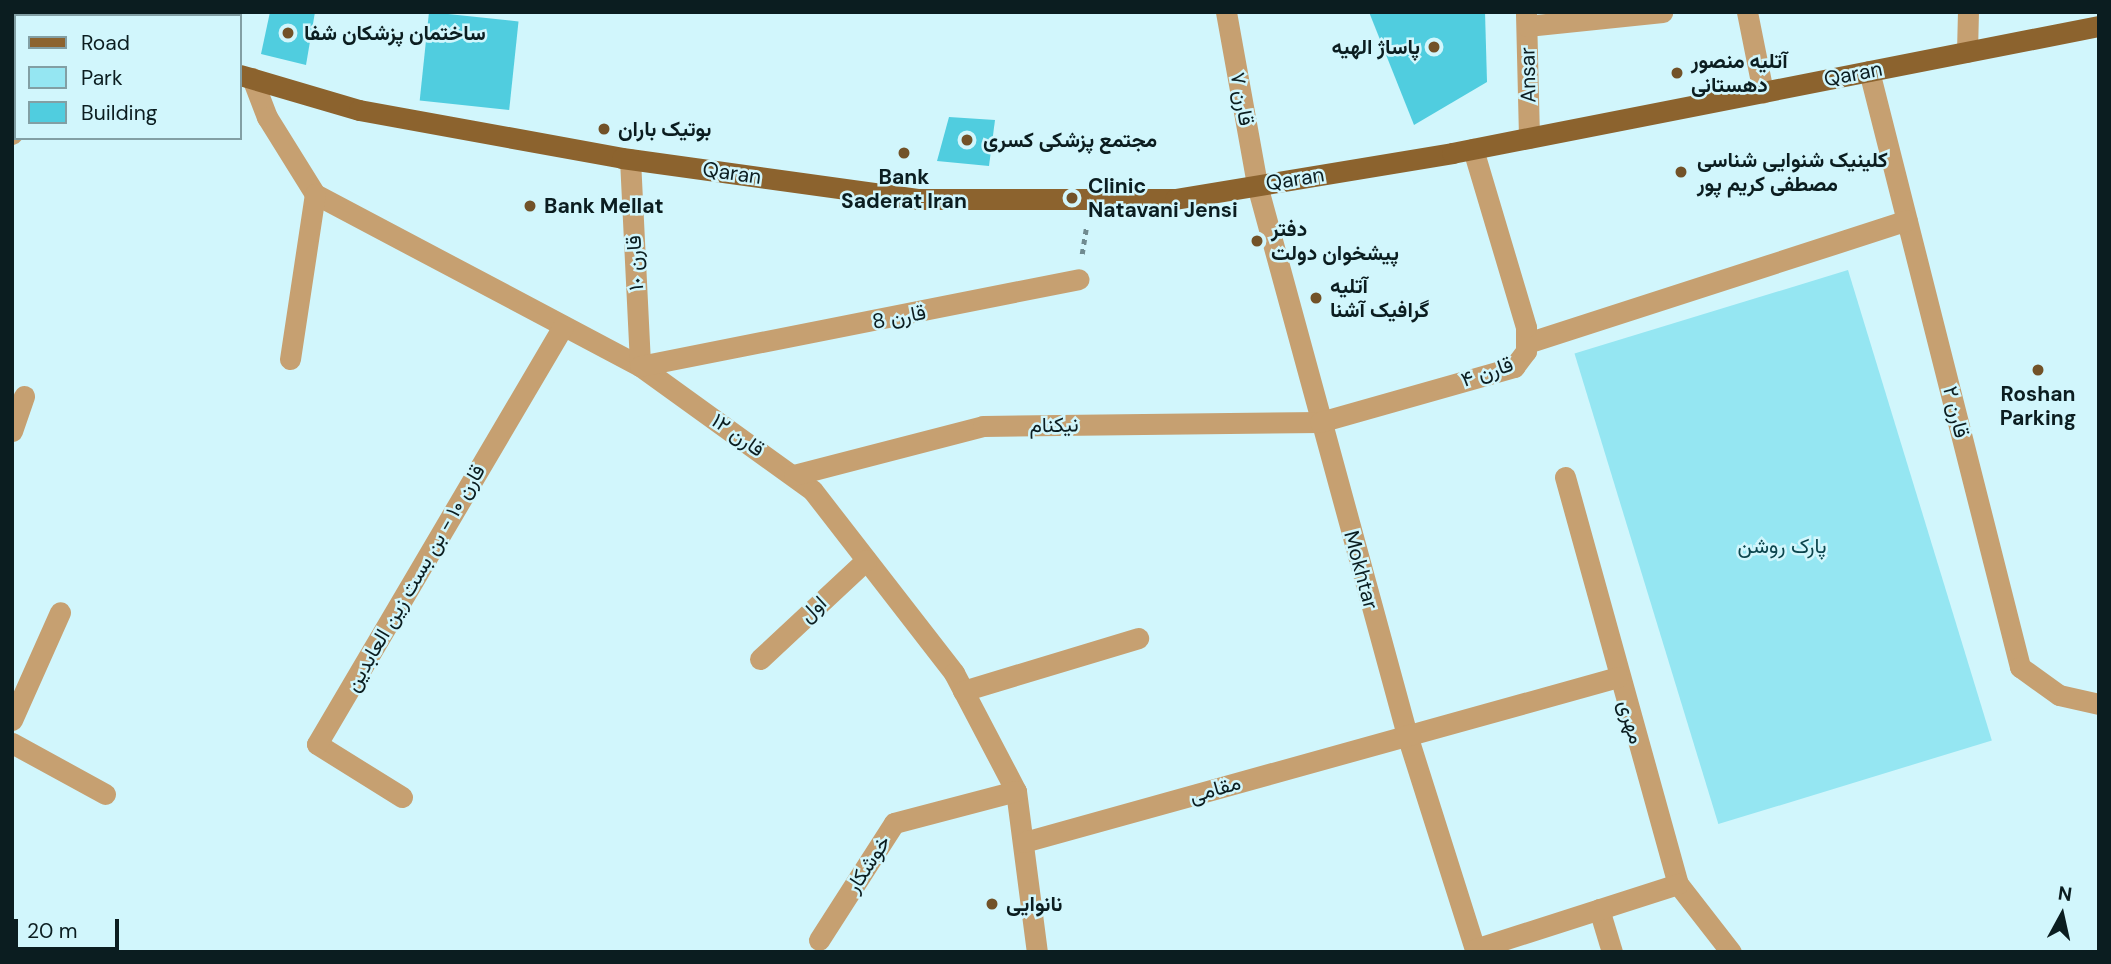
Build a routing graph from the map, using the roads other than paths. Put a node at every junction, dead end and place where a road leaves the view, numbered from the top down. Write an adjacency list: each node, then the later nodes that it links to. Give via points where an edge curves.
1 (1226, 12): 14 (street, قارن ٧)
2 (1662, 12): 5 (street)
3 (1748, 12): 10 (street)
4 (1968, 12): 7 (street)
5 (1526, 19): 11 (street, Ansar)
6 (2099, 26): 7 (main road, Qaran)
7 (1967, 52): 8 (main road, Qaran)
8 (1869, 71): 10 (main road, Qaran); 16 (street, قارن ٢)
9 (246, 77): 13 (main road, Qaran, via 359,110); 15 (street, قارن ۱۲)
10 (1763, 92): 11 (main road, Qaran)
11 (1529, 138): 12 (main road, Qaran)
12 (1473, 149): 14 (main road, Qaran); 19 (street, قارن ۴)
13 (630, 159): 14 (main road, Qaran, via 917,199 1175,199); 21 (street, قارن ١٠)
14 (1257, 185): 23 (street, Mokhtar)
15 (316, 194): 18 (street, قارن ۱۲); 20 (street)
16 (1907, 220): 19 (street); 33 (street, قارن ٢, via 2021,667 2059,695)
17 (1078, 279): 21 (street, قارن 8)
18 (563, 326): 21 (street, قارن ۱۲); 39 (street, قارن ۱۰ - بن بست زین العابدین, via 317,744)
19 (1527, 342): 23 (street, قارن ۴, via 1514,367)
20 (290, 359)
21 (640, 366): 25 (street, قارن ۱۲)
22 (24, 396): 24 (street)
23 (1320, 422): 25 (street, نیکنام, via 984,426); 35 (street, Mokhtar)
24 (12, 431)
25 (794, 475): 27 (street, قارن ۱۲)
26 (1565, 477): 31 (street, مهری)
27 (866, 560): 30 (street, اول); 32 (street, قارن ۱۲)
28 (60, 612): 34 (street)
29 (1138, 638): 32 (street)
30 (760, 659)
31 (1618, 677): 35 (street, مقامی); 41 (street, مهری)
32 (963, 691): 37 (street, قارن ۱۲)
33 (2099, 705)
34 (12, 720)
35 (1406, 735): 40 (street, مقامی); 44 (street, Mokhtar)
36 (12, 743): 38 (street)
37 (1016, 791): 40 (street, قارن ۱۲); 43 (street, خوشکار, via 894,823)
38 (106, 794)
39 (402, 797)
40 (1024, 842): 45 (street, قارن ۱۲)
41 (1678, 884): 42 (street); 47 (street, مهری)
42 (1599, 909): 44 (street); 46 (street)
43 (819, 940)
44 (1476, 950)
45 (1038, 952)
46 (1612, 952)
47 (1731, 952)

